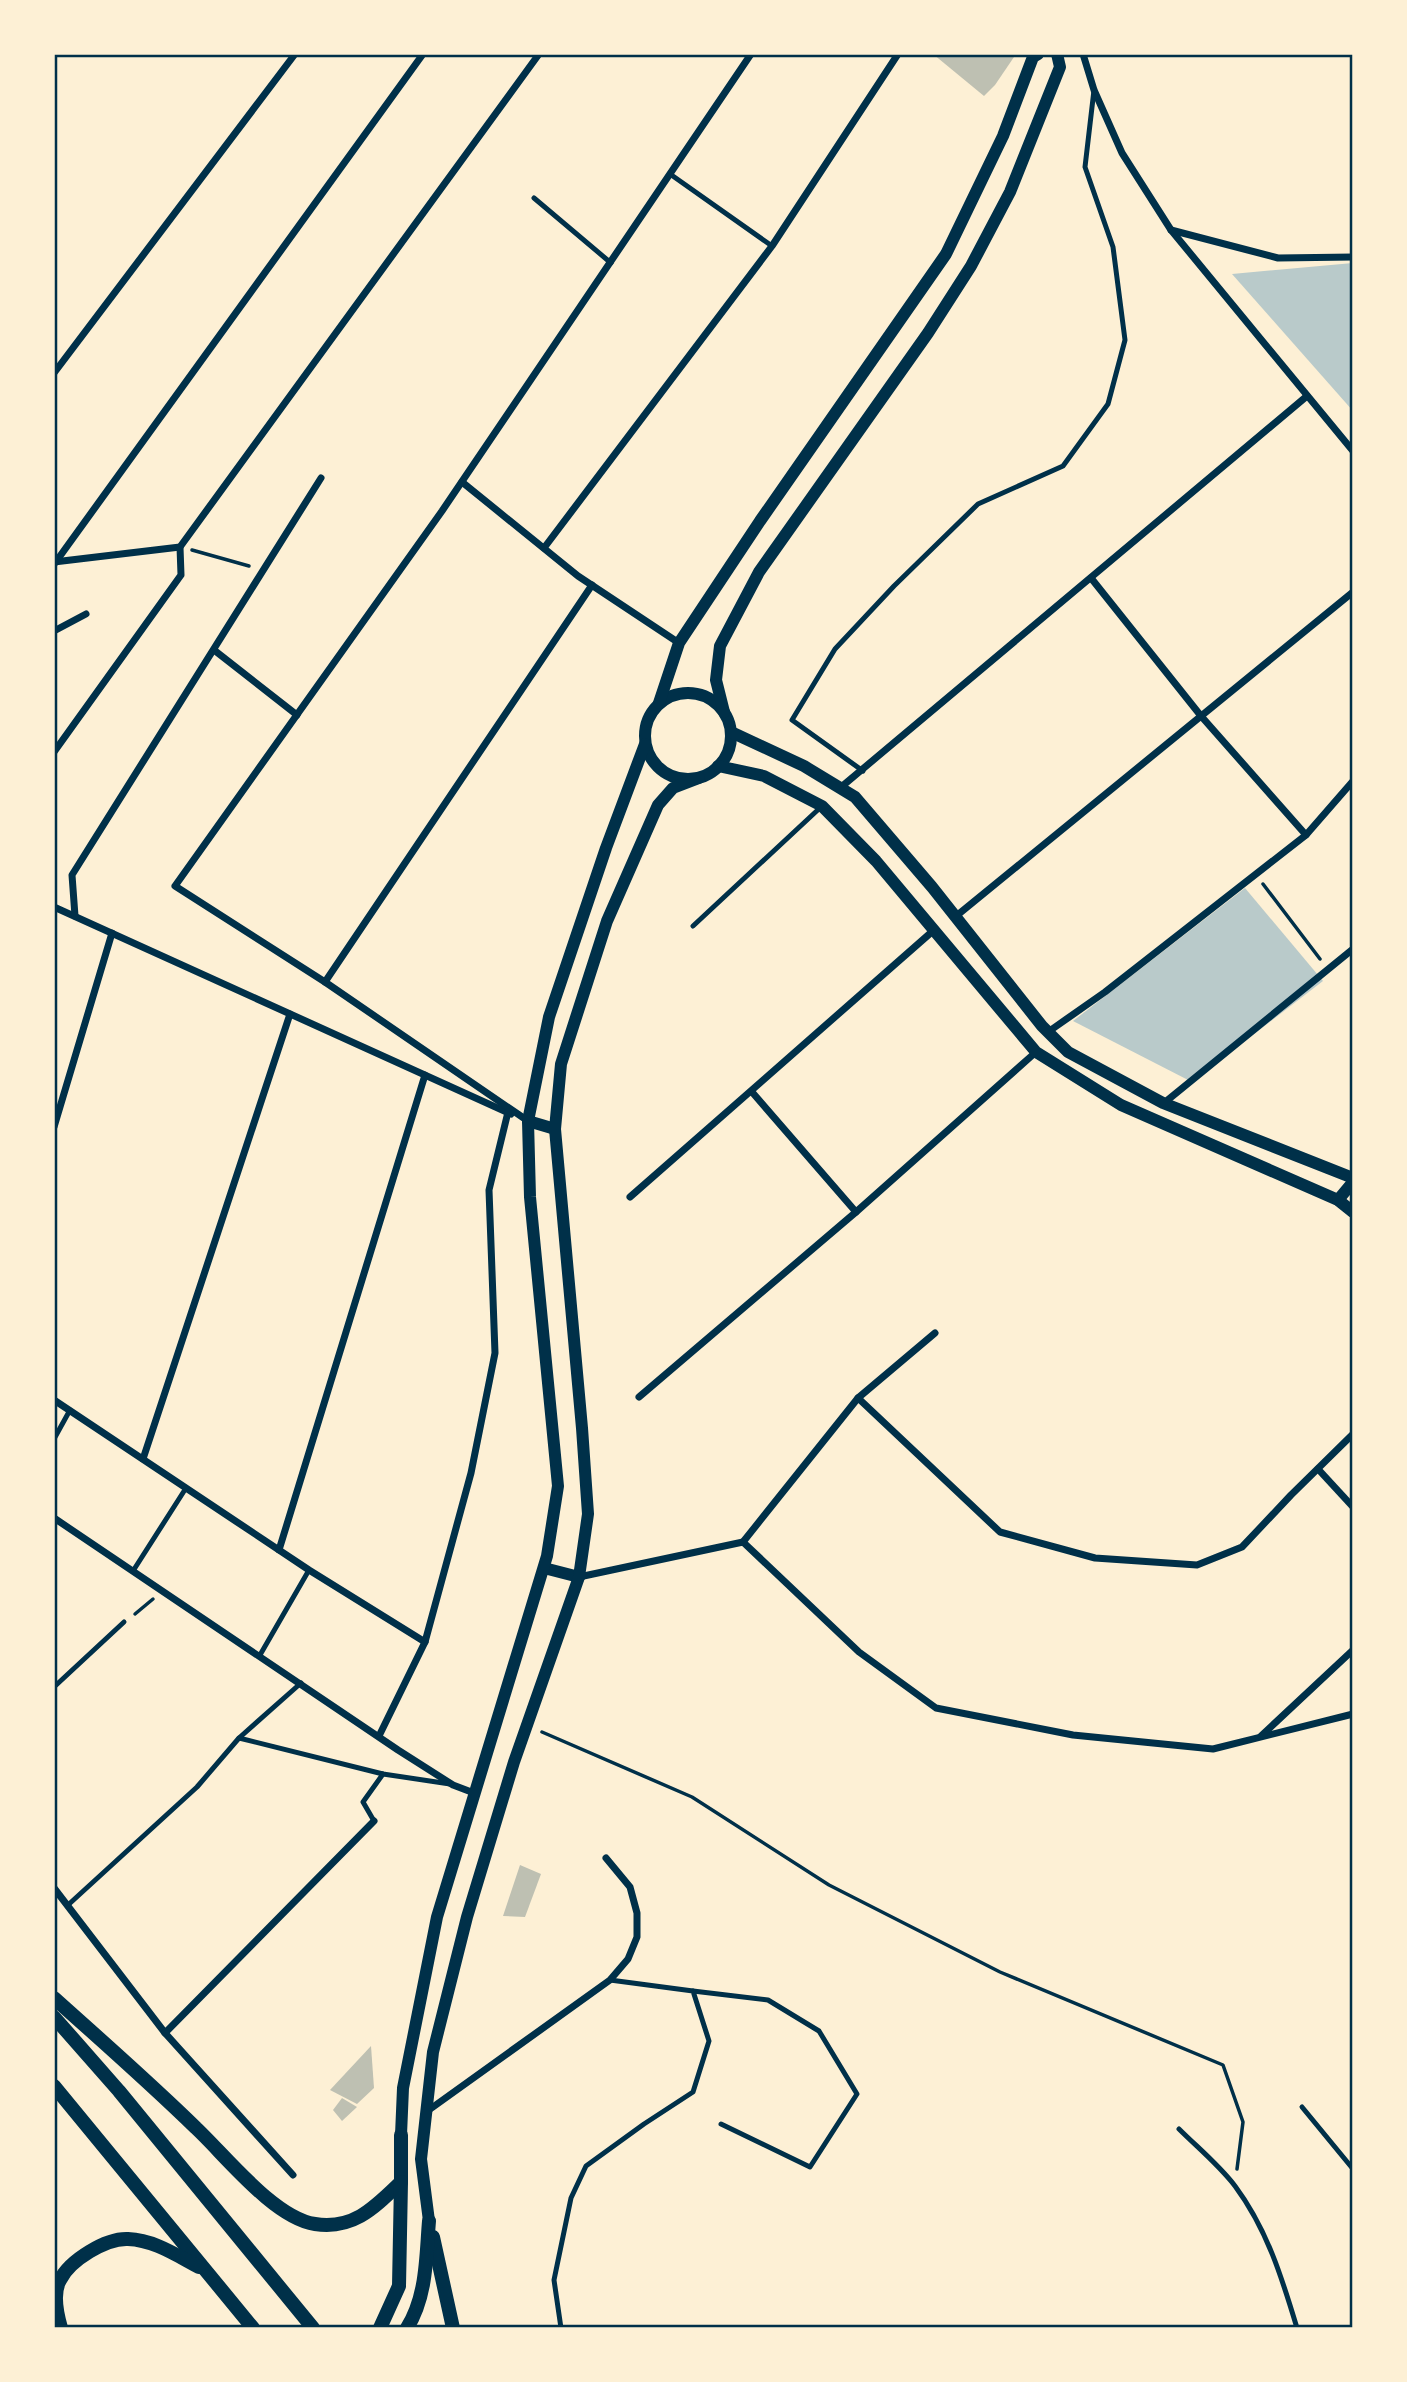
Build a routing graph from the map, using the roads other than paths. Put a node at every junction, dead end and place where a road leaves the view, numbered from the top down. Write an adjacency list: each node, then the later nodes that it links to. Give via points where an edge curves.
1 (295, 54): 16 (street)
2 (423, 54): 23 (street)
3 (539, 54): 21 (street)
4 (751, 54): 10 (street)
5 (898, 54): 13 (street)
6 (1038, 54): 29 (street, via 946,254)
7 (1057, 54): 32 (street, via 1060,67 1010,192 971,266 759,572 720,646 716,680)
8 (1083, 54): 9 (street)
9 (1094, 90): 12 (street, via 1122,153); 39 (lane, via 1086,167 1113,247 1125,340 1108,404 1063,466 978,504 835,649 792,720)
10 (670, 174): 13 (lane); 15 (street)
11 (534, 198): 15 (lane)
12 (1171, 230): 14 (street, via 1278,258); 17 (street)
13 (772, 246): 22 (street)
14 (1353, 257)
15 (611, 263): 20 (street)
16 (54, 373)
17 (1307, 396): 18 (street); 24 (street)
18 (1353, 450)
19 (321, 478): 30 (street)
20 (462, 482): 22 (street); 33 (street)
21 (180, 547): 23 (street); 37 (street, via 181,575)
22 (544, 548): 25 (street)
23 (55, 562)
24 (1091, 578): 34 (street); 39 (street)
25 (592, 585): 29 (street); 52 (street)
26 (1353, 592): 34 (street)
27 (86, 614): 28 (street)
28 (54, 631)
29 (679, 643): 31 (street)
30 (214, 650): 33 (street); 46 (street, via 72,875)
31 (659, 703): 32 (street, via 669,696 693,693 705,696); 36 (street, via 647,722)
32 (724, 712): 35 (street)
33 (297, 715): 52 (street, via 175,886)
34 (1201, 716): 44 (street); 47 (street)
35 (731, 732): 38 (street, via 726,756); 42 (street)
36 (645, 744): 40 (street, via 665,773); 60 (street, via 549,1017)
37 (54, 752)
38 (718, 766): 40 (street); 43 (street, via 764,776)
39 (863, 771): 42 (street)
40 (699, 778): 62 (street, via 673,788 659,806 607,921 561,1064)
41 (1353, 780): 44 (street)
42 (840, 788): 47 (street, via 868,810)
43 (822, 806): 48 (lane); 49 (street)
44 (1306, 835): 54 (street)
45 (54, 907): 46 (street)
46 (75, 916): 50 (street)
47 (955, 917): 54 (street)
48 (693, 926)
49 (934, 930): 55 (street); 57 (street)
50 (112, 933): 53 (street); 61 (street)
51 (1353, 948): 58 (street)
52 (325, 982): 60 (street)
53 (290, 1014): 56 (street); 75 (street)
54 (1048, 1032): 58 (street, via 1068,1052)
55 (1036, 1052): 65 (street, via 1121,1105); 67 (street)
56 (425, 1075): 59 (street); 81 (street)
57 (752, 1092): 64 (street); 67 (street)
58 (1163, 1103): 63 (street)
59 (508, 1112): 60 (street); 87 (street, via 489,1190 495,1353 471,1473)
60 (528, 1121): 62 (street); 82 (street, via 530,1197 558,1486)
61 (54, 1127)
62 (555, 1129): 85 (street, via 588,1514)
63 (1353, 1180): 65 (street)
64 (630, 1197)
65 (1338, 1200): 66 (street)
66 (1353, 1212)
67 (856, 1213): 69 (street)
68 (935, 1333): 70 (street)
69 (639, 1397)
70 (858, 1398): 76 (street, via 1000,1531 1095,1558 1197,1565 1231,1552 1242,1547); 80 (street)
71 (54, 1400): 72 (street)
72 (70, 1410): 74 (lane); 75 (street)
73 (1353, 1434): 76 (street)
74 (54, 1439)
75 (143, 1459): 77 (street)
76 (1318, 1468): 78 (street)
77 (186, 1488): 81 (street); 84 (lane)
78 (1353, 1507)
79 (54, 1518): 84 (street)
80 (743, 1542): 85 (street); 94 (street, via 859,1653 936,1708 1073,1735 1213,1749)
81 (279, 1550): 83 (street)
82 (544, 1568): 85 (street); 98 (street)
83 (309, 1570): 87 (street); 89 (lane)
84 (133, 1571): 89 (street)
85 (579, 1577): 110 (street, via 467,1917 433,2052)
86 (124, 1622): 91 (lane)
87 (425, 1642): 93 (street)
88 (1353, 1650): 94 (street)
89 (260, 1656): 90 (street)
90 (302, 1683): 93 (street); 95 (lane)
91 (54, 1687)
92 (1353, 1714): 94 (street)
93 (379, 1736): 97 (street)
94 (1259, 1737)
95 (239, 1738): 96 (lane); 102 (lane, via 197,1787)
96 (383, 1774): 97 (lane); 99 (lane, via 363,1802)
97 (453, 1785): 98 (street)
98 (474, 1793): 113 (street, via 437,1917 403,2088)
99 (374, 1821): 107 (street)
100 (606, 1858): 103 (street, via 630,1887 637,1913 637,1937 628,1959)
101 (54, 1888): 102 (street)
102 (68, 1905): 107 (street)
103 (610, 1980): 104 (lane); 110 (street)
104 (693, 1991): 111 (lane, via 768,2000 819,2031 858,2094 810,2167); 125 (lane, via 709,2041 693,2092 586,2166 571,2198 554,2280)
105 (54, 1998): 116 (main road, via 285,2212 313,2224 345,2225 376,2207)
106 (54, 2017): 121 (main road)
107 (165, 2033): 115 (street)
108 (54, 2086): 118 (main road)
109 (1302, 2107): 114 (lane)
110 (426, 2112): 117 (street, via 421,2159)
111 (721, 2124)
112 (1179, 2129): 126 (lane, via 1234,2185 1275,2255)
113 (401, 2135): 116 (main road)
114 (1353, 2169)
115 (293, 2175)
116 (401, 2182): 122 (main road, via 399,2286)
117 (429, 2221): 123 (main road, via 424,2287); 124 (main road)
118 (204, 2269): 119 (main road, via 152,2243 125,2238 102,2245 81,2257 59,2280 55,2309); 120 (main road)
119 (61, 2328)
120 (253, 2328)
121 (313, 2328)
122 (380, 2328)
123 (407, 2328)
124 (453, 2328)
125 (561, 2328)
126 (1297, 2328)

